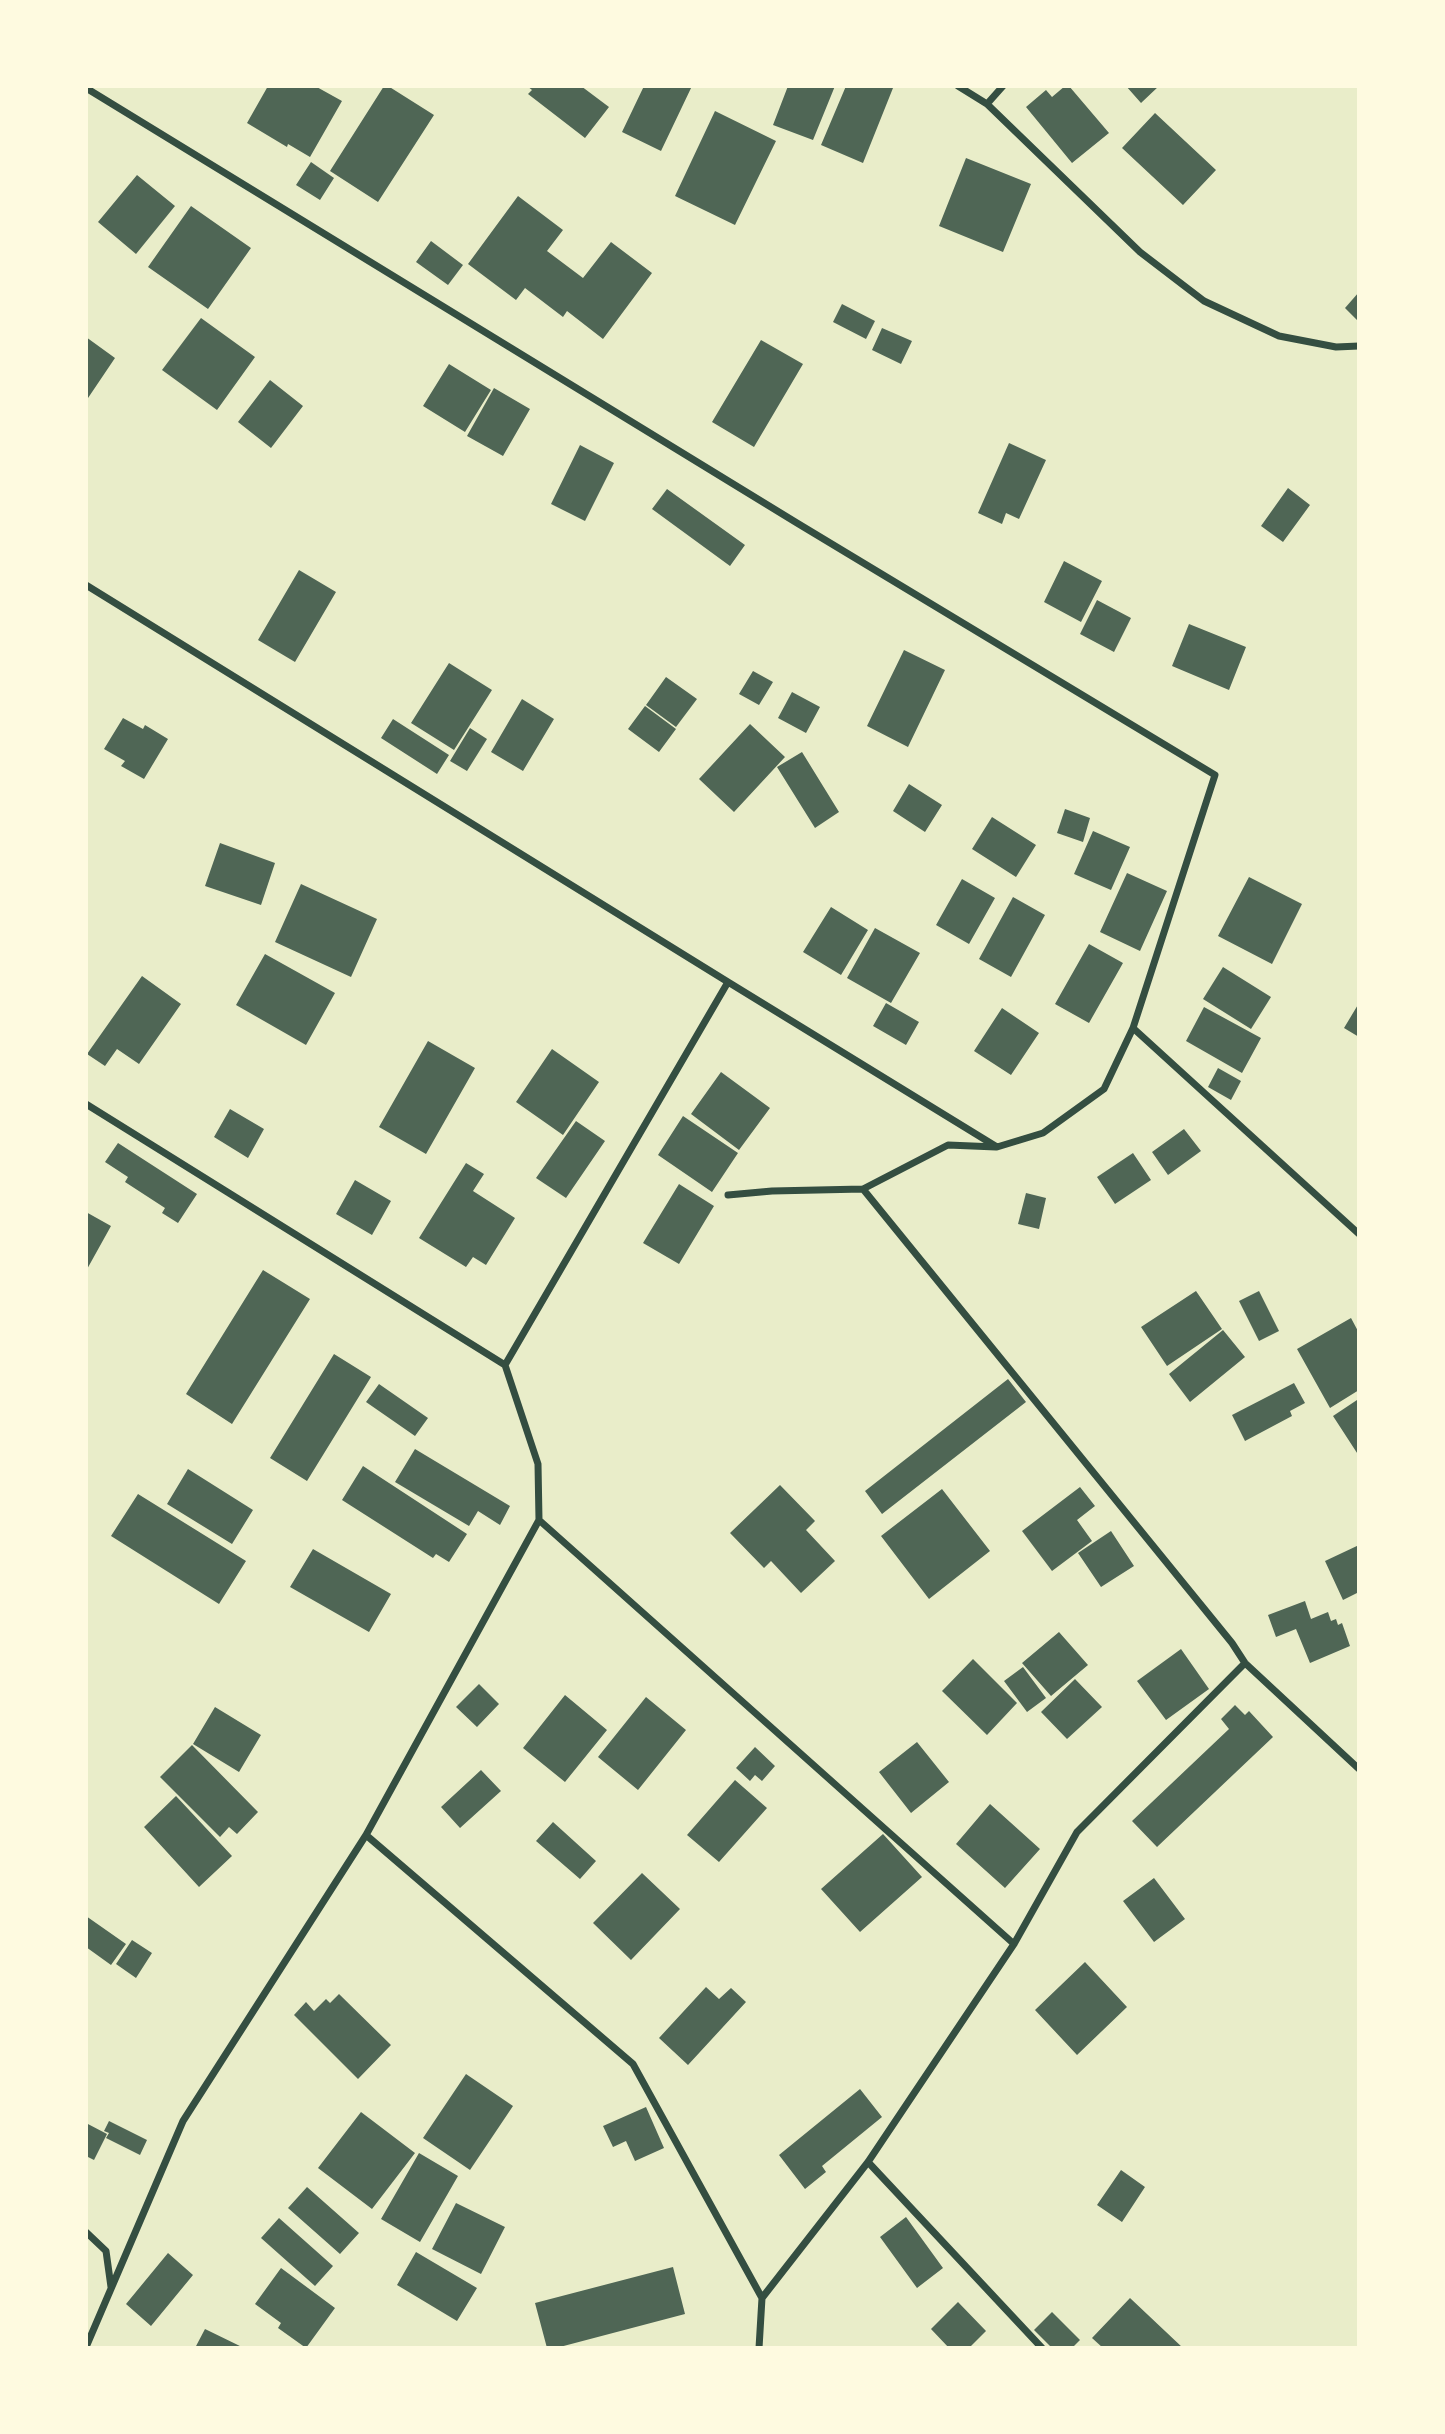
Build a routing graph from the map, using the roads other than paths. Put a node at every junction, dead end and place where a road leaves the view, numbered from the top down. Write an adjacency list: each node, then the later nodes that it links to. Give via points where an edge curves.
1 (958, 86): 4 (street)
2 (1003, 86): 4 (street)
3 (86, 88): 8 (street, via 1215,775)
4 (986, 104): 5 (street, via 1140,252 1204,301 1279,336 1336,347)
5 (1359, 346)
6 (86, 585): 7 (street)
7 (729, 982): 10 (street); 14 (street)
8 (1133, 1028): 10 (street, via 1104,1090 1043,1133); 13 (street)
9 (86, 1104): 14 (street)
10 (997, 1147): 11 (street, via 948,1145)
11 (863, 1189): 12 (street); 16 (street)
12 (728, 1195)
13 (1359, 1234)
14 (505, 1365): 15 (street, via 538,1464)
15 (538, 1520): 18 (street); 19 (street)
16 (1245, 1664): 17 (street); 19 (street, via 1077,1832)
17 (1359, 1769)
18 (366, 1835): 22 (street, via 183,2120); 23 (street, via 633,2064)
19 (1014, 1944): 20 (street)
20 (868, 2162): 23 (street); 26 (street)
21 (86, 2232): 22 (street, via 106,2251)
22 (111, 2288): 24 (street)
23 (762, 2298): 25 (street)
24 (86, 2347)
25 (759, 2348)
26 (1042, 2348)

